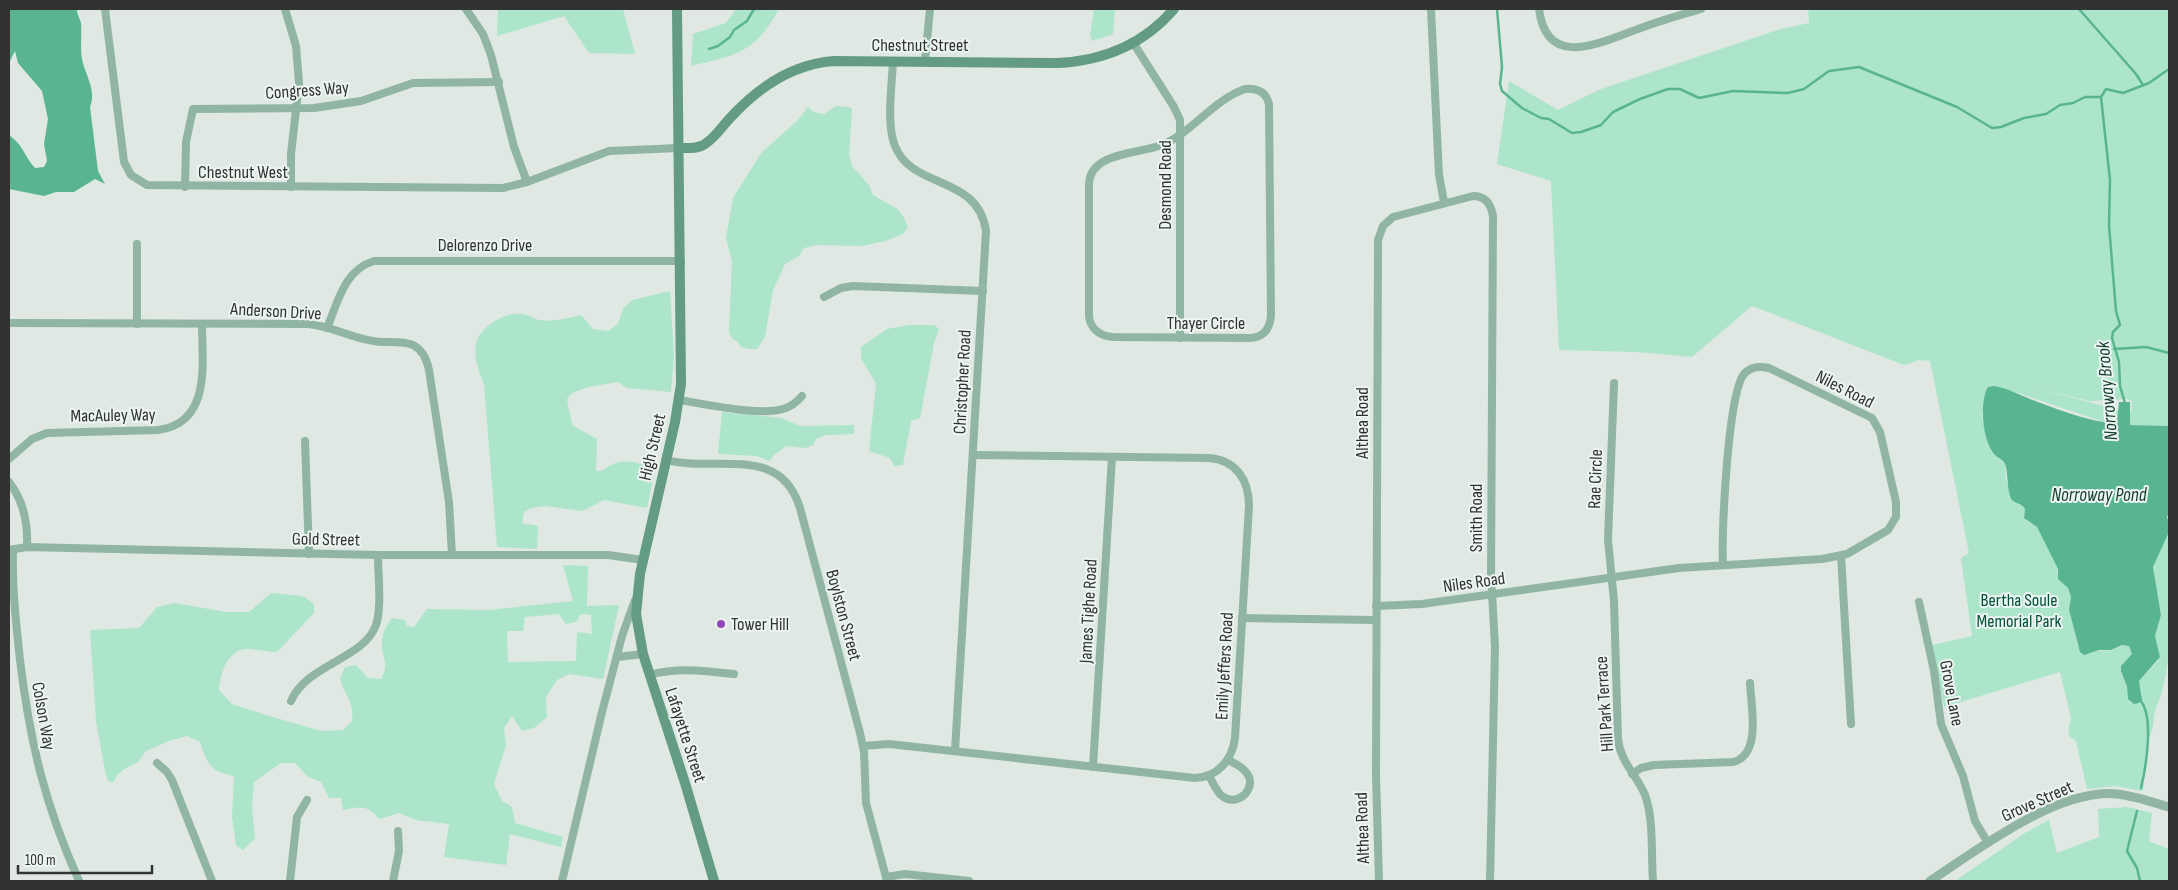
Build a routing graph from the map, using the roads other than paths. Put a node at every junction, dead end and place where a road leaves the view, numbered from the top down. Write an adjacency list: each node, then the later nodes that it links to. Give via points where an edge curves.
1 (105, 9): 18 (street, Chestnut West, via 125,166 135,178 147,185)
2 (285, 9): 14 (street, via 297,55)
3 (466, 9): 13 (street, via 485,38)
4 (677, 9): 16 (main road, High Street)
5 (930, 9): 12 (street)
6 (1174, 9): 10 (main road, Chestnut Street, via 1154,30)
7 (1431, 9): 20 (street, via 1438,175)
8 (1539, 9): 9 (street, via 1542,24 1551,38 1576,49)
9 (1701, 9)
10 (1134, 44): 12 (main road, Chestnut Street, via 1107,56 1074,62); 15 (street, Desmond Road, via 1177,112)
11 (893, 61): 12 (main road, Chestnut Street); 16 (main road, Chestnut Street, via 827,62 798,69 759,90 705,144 696,148); 23 (street, Christopher Road, via 891,118 894,144 908,164 965,194 976,205 986,231)
12 (926, 62)
13 (499, 82): 14 (street, Congress Way, via 413,83 354,103); 17 (street)
14 (297, 108): 18 (street, Congress Way, via 193,109 186,142); 19 (street)
15 (1180, 134): 29 (street, Desmond Road); 29 (street, Thayer Circle, via 1160,145 1106,160 1092,170 1089,184 1088,312 1091,325 1104,336); 29 (street, Thayer Circle, via 1241,90 1252,88 1266,96 1269,109 1270,324 1265,332 1254,338)
16 (679, 148): 17 (street, Chestnut West, via 609,151); 22 (main road, High Street)
17 (526, 182): 19 (street, Chestnut West, via 496,188)
18 (185, 187): 19 (street, Chestnut West)
19 (291, 187)
20 (1444, 202): 48 (street, Smith Road, via 1476,196 1488,202 1492,212); 51 (street, Althea Road, via 1393,217 1382,226 1378,236)
21 (137, 244): 26 (street)
22 (681, 261): 28 (street, Delorenzo Drive, via 374,261 363,264 351,274); 32 (main road, High Street, via 682,366)
23 (983, 291): 24 (street, via 853,286); 34 (street, Christopher Road)
24 (824, 297)
25 (9, 323): 26 (street, Anderson Drive)
26 (137, 324): 27 (street, Anderson Drive)
27 (202, 324): 28 (street, Anderson Drive, via 299,324); 36 (street, MacAuley Way, via 200,392 193,408 181,421 158,430 46,433 32,439)
28 (327, 328): 43 (street, Anderson Drive, via 360,339 409,344 424,356 448,492)
29 (1180, 338)
30 (1614, 382): 47 (street, Rae Circle, via 1608,540)
31 (802, 396): 32 (street, via 789,407 772,410)
32 (679, 400): 37 (main road, High Street)
33 (305, 441): 41 (street)
34 (973, 455): 35 (street, Emily Jeffers Road); 62 (street, Christopher Road)
35 (1112, 457): 52 (street, Emily Jeffers Road, via 1214,458 1239,472 1249,499); 65 (street, James Tighe Road)
36 (9, 459)
37 (666, 460): 45 (main road, High Street); 61 (street, Boylston Street, via 763,466 780,475 792,489 800,508)
38 (9, 482): 39 (street, via 22,509)
39 (27, 547): 40 (street, Gold Street); 41 (street, Gold Street)
40 (11, 550): 73 (street, Colson Way, via 13,601 32,740 50,812)
41 (309, 554): 42 (street, Gold Street)
42 (378, 555): 43 (street, Gold Street); 59 (street, via 375,628 358,647 308,679 295,692)
43 (452, 555): 45 (street, Gold Street, via 608,555)
44 (1841, 556): 46 (street, Niles Road); 46 (street, Niles Road, via 1885,532 1895,522 1896,502 1878,428 1872,418 1859,410 1774,370 1759,367 1750,369 1743,376 1733,411); 60 (street)
45 (643, 560): 49 (main road, High Street)
46 (1724, 565): 47 (street, Niles Road)
47 (1612, 577): 48 (street, Niles Road); 66 (street, Hill Park Terrace, via 1618,744)
48 (1492, 595): 51 (street, Niles Road); 81 (street, Smith Road, via 1495,656)
49 (636, 597): 54 (main road, Lafayette Street); 55 (street, High Street)
50 (1919, 602): 71 (street, Grove Lane, via 1934,671 1941,724 1964,776 1976,821)
51 (1376, 606): 53 (street, Althea Road)
52 (1242, 618): 53 (street); 63 (street, Emily Jeffers Road, via 1235,738)
53 (1376, 620): 80 (street, Althea Road)
54 (643, 654): 55 (street); 57 (main road, Lafayette Street)
55 (617, 657): 77 (street, High Street)
56 (734, 674): 57 (street, via 670,670)
57 (649, 675): 78 (main road, Lafayette Street)
58 (1750, 683): 66 (street, via 1752,744 1741,760 1654,765)
59 (291, 702)
60 (1850, 724)
61 (863, 746): 62 (street, via 889,744); 72 (street, Boylston Street, via 866,803)
62 (955, 751): 65 (street)
63 (1228, 760): 67 (street); 67 (street, via 1249,776 1249,788 1243,796 1233,800 1224,797)
64 (157, 763): 74 (street, via 172,780)
65 (1093, 767): 67 (street, via 1189,778)
66 (1632, 774): 82 (street, Hill Park Terrace, via 1647,801)
67 (1209, 776)
68 (307, 800): 75 (street, via 297,818)
69 (2169, 807): 71 (street, Grove Street, via 2117,794 2091,795 2040,813)
70 (398, 831): 76 (street, via 399,851)
71 (1988, 843): 83 (street, Grove Street)
72 (887, 879): 79 (street, via 905,874)
73 (79, 881)
74 (212, 881)
75 (290, 881)
76 (393, 881)
77 (562, 881)
78 (714, 881)
79 (969, 881)
80 (1379, 881)
81 (1490, 881)
82 (1653, 881)
83 (1930, 881)

